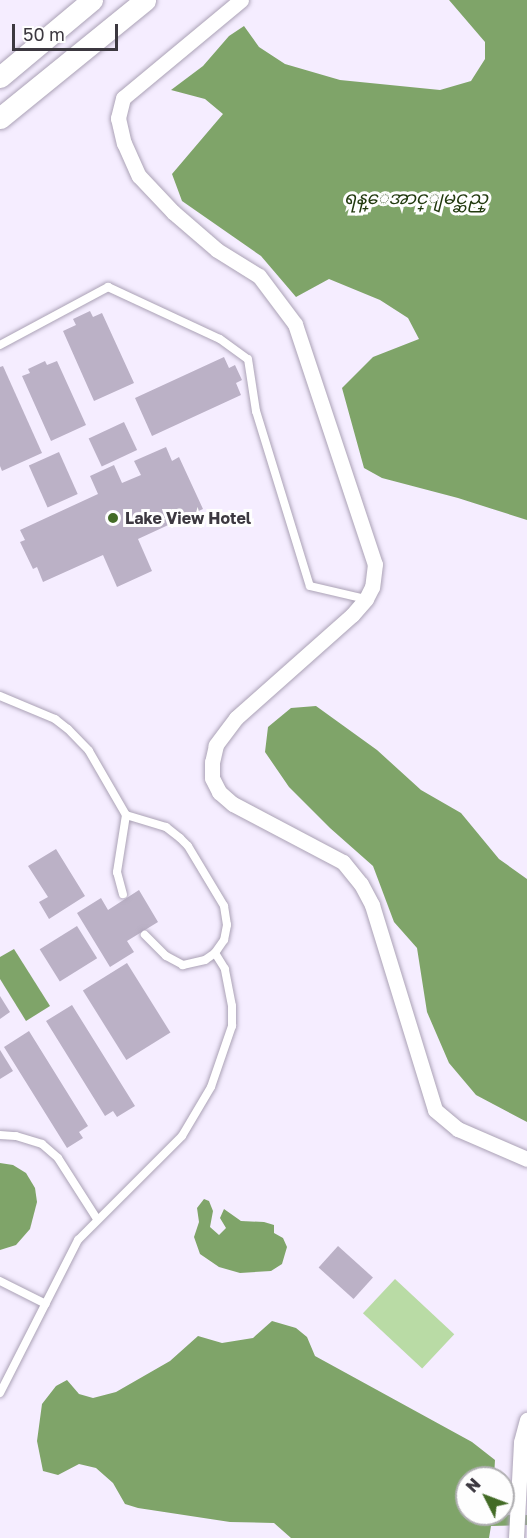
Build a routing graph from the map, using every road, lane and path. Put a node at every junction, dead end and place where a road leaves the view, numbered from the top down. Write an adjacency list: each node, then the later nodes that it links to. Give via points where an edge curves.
1 (92, 0): 4 (main road)
2 (146, 0): 5 (main road)
3 (241, 0): 7 (street, via 123,98 118,118 139,176 217,250 259,276 295,324 375,564)
4 (0, 76)
5 (0, 118)
6 (0, 345): 7 (lane, via 108,287 220,339 248,359 256,411 310,586)
7 (366, 598): 14 (street, via 236,718 216,745 212,778 219,792 233,804 343,862 372,904 435,1110 458,1129)
8 (0, 696): 9 (lane, via 69,729 89,751)
9 (126, 815): 10 (lane, via 117,872); 12 (lane, via 166,827 188,846 224,906 225,933)
10 (123, 894)
11 (145, 935): 12 (lane, via 166,956 183,964 205,960)
12 (215, 953): 15 (lane, via 225,969 232,1016 224,1055 211,1087 182,1136)
13 (0, 1135): 15 (lane, via 42,1144 58,1158)
14 (527, 1159)
15 (98, 1219): 17 (lane, via 68,1257)
16 (0, 1281): 17 (lane)
17 (46, 1304): 18 (lane)
18 (0, 1393)
19 (527, 1420): 20 (street, via 521,1442)
20 (517, 1526)

